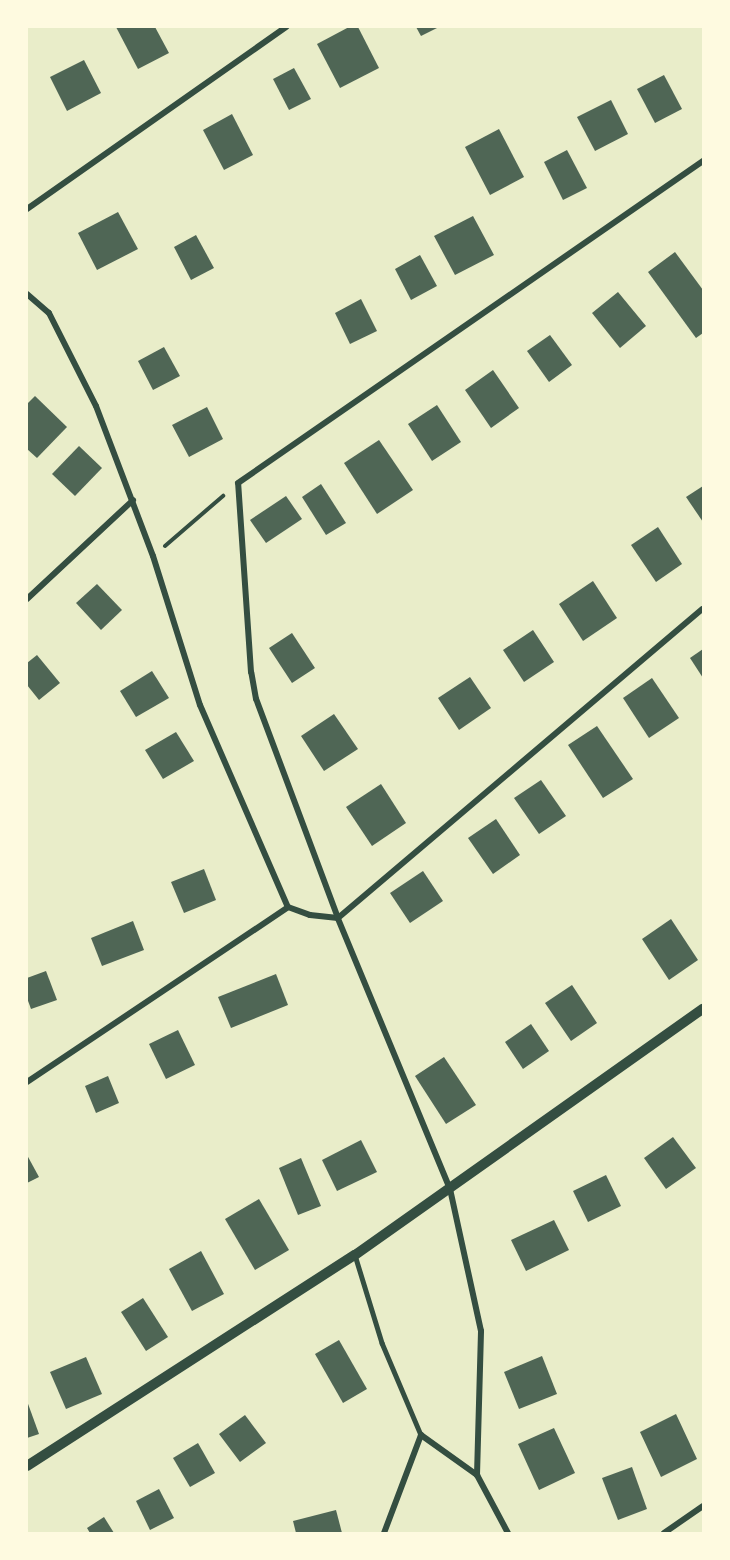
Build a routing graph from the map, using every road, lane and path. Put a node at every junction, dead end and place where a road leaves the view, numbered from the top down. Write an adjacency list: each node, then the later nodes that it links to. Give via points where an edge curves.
1 (286, 27): 3 (street)
2 (703, 161): 5 (street)
3 (27, 209)
4 (27, 294): 6 (street, via 49,313 96,406)
5 (238, 483): 7 (path); 11 (street, via 256,699)
6 (134, 500): 7 (street); 8 (street)
7 (153, 556): 10 (street, via 200,705)
8 (27, 599)
9 (703, 609): 11 (street)
10 (288, 907): 11 (street, via 310,915); 13 (street)
11 (338, 918): 14 (street)
12 (703, 1009): 14 (street)
13 (27, 1082)
14 (450, 1189): 15 (street); 18 (street, via 481,1331)
15 (356, 1255): 16 (lane, via 382,1343); 17 (street)
16 (421, 1435): 18 (street); 20 (street)
17 (27, 1466)
18 (477, 1475): 21 (street)
19 (703, 1506): 22 (street)
20 (384, 1533)
21 (508, 1533)
22 (664, 1533)

